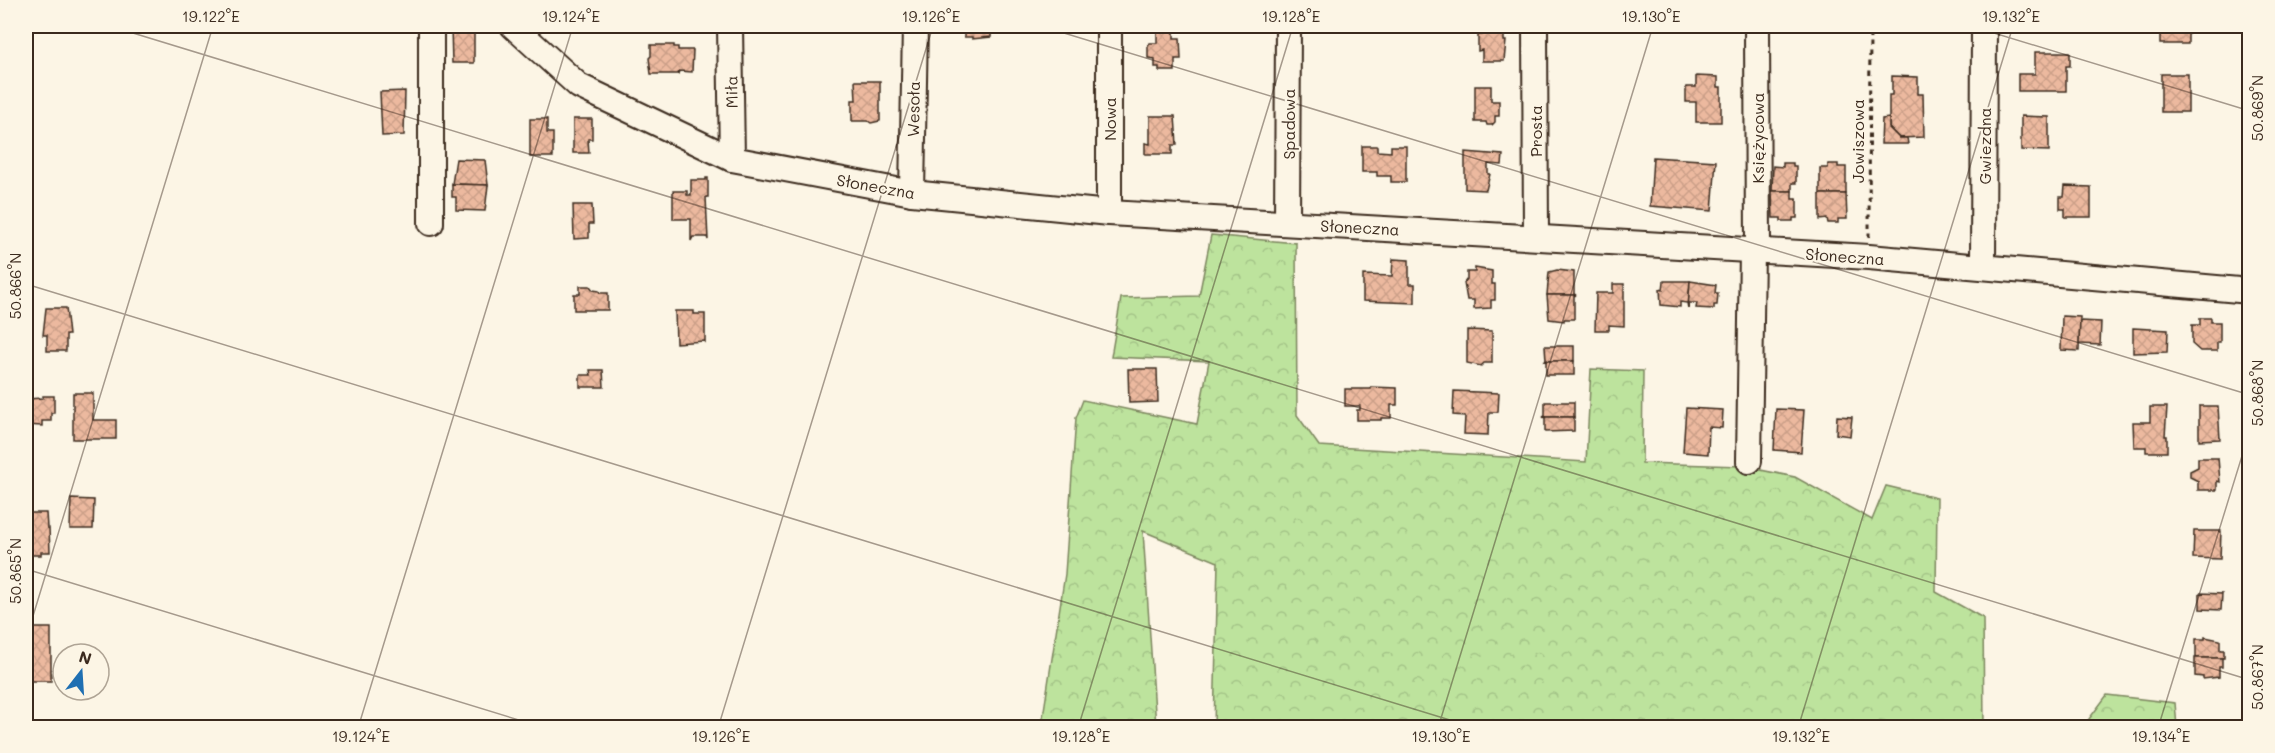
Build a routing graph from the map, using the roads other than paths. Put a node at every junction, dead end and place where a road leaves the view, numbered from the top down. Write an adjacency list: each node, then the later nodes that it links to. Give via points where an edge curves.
1 (431, 26): 13 (street)
2 (730, 26): 10 (street, Miła)
3 (915, 26): 11 (street, Wesoła)
4 (1109, 26): 12 (street, Nowa)
5 (1288, 26): 14 (street, Spadowa)
6 (1535, 26): 15 (street, Prosta)
7 (1756, 26): 16 (street, Księżycowa)
8 (1984, 26): 17 (street, Gwiezdna)
9 (519, 28): 10 (street, Słoneczna, via 579,86)
10 (732, 159): 11 (street, Słoneczna)
11 (912, 193): 12 (street, Słoneczna)
12 (1110, 213): 14 (street, Słoneczna)
13 (431, 223)
14 (1287, 223): 15 (street, Słoneczna)
15 (1536, 237): 16 (street, Słoneczna)
16 (1755, 250): 17 (street, Słoneczna); 19 (street, Księżycowa)
17 (1983, 266): 18 (street, Słoneczna)
18 (2250, 291)
19 (1749, 461)

